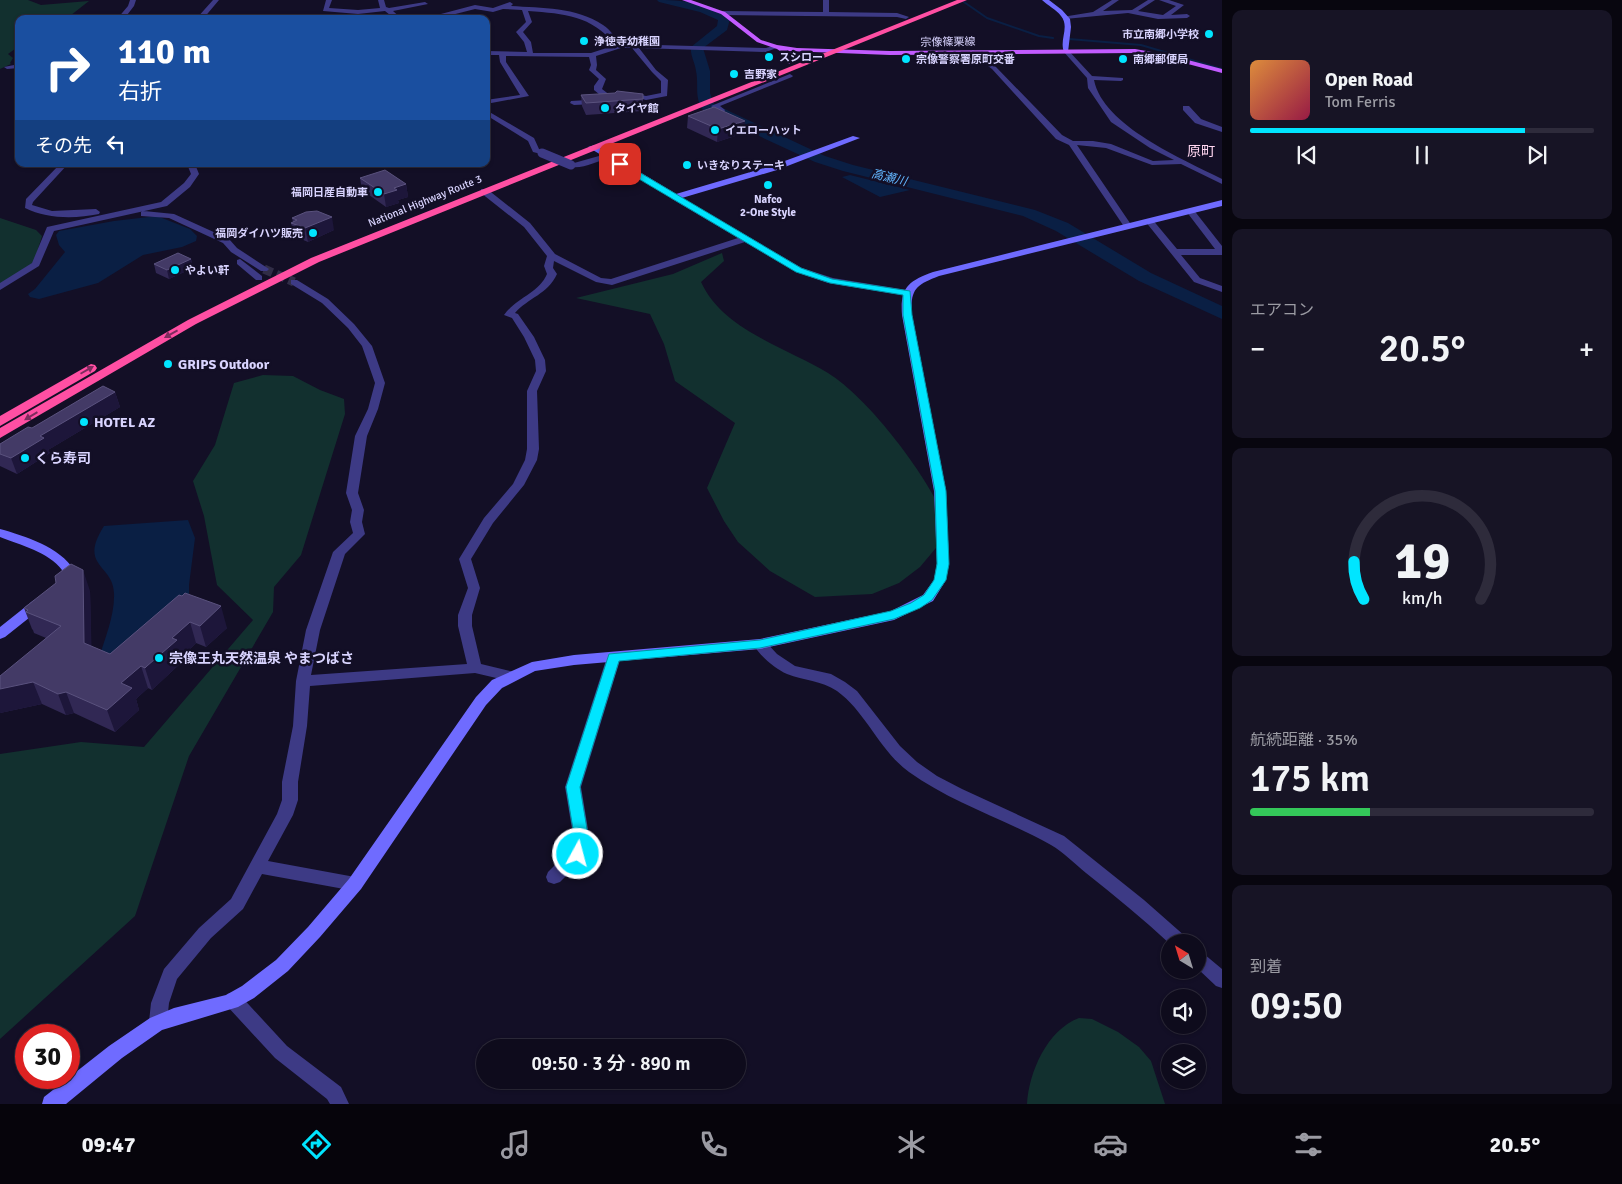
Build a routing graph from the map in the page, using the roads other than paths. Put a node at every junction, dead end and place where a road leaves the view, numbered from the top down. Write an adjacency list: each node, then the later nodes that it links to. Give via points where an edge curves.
1 (133, 0): 22 (street)
2 (216, 0): 23 (street)
3 (329, 0): 17 (street, via 325,10 358,12)
4 (381, 0): 17 (street, via 383,8)
5 (519, 0): 15 (street)
6 (685, 0): 18 (main road, 宗像篠栗線)
7 (826, 0): 20 (street)
8 (949, 0): 27 (highway, National Highway Route 3)
9 (1045, 0): 28 (street)
10 (1116, 0): 21 (street)
11 (1152, 0): 19 (street)
12 (1162, 0): 29 (street, via 1181,5)
13 (960, 1): 30 (highway, National Highway Route 3)
14 (425, 4): 17 (street)
15 (504, 7): 16 (street); 25 (street, via 493,10 470,8)
16 (524, 8): 31 (street, via 575,14 604,29); 41 (street, via 529,22 519,32 531,48)
17 (387, 9): 24 (street)
18 (723, 12): 20 (street); 32 (main road, 宗像篠栗線, via 755,38)
19 (1133, 12): 21 (street); 29 (street)
20 (826, 14): 27 (street)
21 (1094, 14): 28 (street)
22 (123, 15)
23 (203, 15)
24 (394, 15)
25 (446, 15)
26 (1187, 16): 29 (street)
27 (906, 17): 34 (highway, National Highway Route 3)
28 (1066, 17): 36 (street, via 1068,24 1063,42)
29 (1163, 17)
30 (858, 42): 35 (highway, National Highway Route 3); 37 (main road, via 860,48)
31 (620, 46): 33 (street); 42 (street)
32 (776, 47): 33 (street, via 766,50); 34 (main road, 宗像篠栗線); 43 (main road, via 792,56)
33 (635, 48): 50 (street, via 665,80 664,94 646,98)
34 (818, 51): 35 (main road, 宗像篠栗線); 43 (highway, National Highway Route 3)
35 (834, 51): 37 (main road, 宗像篠栗線); 51 (highway, National Highway Route 3)
36 (1066, 51): 38 (main road, 宗像篠栗線); 46 (main road, 宗像篠栗線, via 1145,52); 48 (street)
37 (872, 52): 38 (main road, 宗像篠栗線)
38 (973, 52): 60 (street, via 994,68 1059,138)
39 (490, 53): 40 (street)
40 (502, 54): 41 (street); 52 (street, via 502,62 525,96)
41 (530, 54): 42 (street)
42 (592, 55): 53 (street, via 592,70 603,80 598,90 612,100)
43 (789, 62): 51 (highway, National Highway Route 3)
44 (7, 66): 45 (street)
45 (15, 66)
46 (1222, 71)
47 (790, 76): 56 (street, via 715,106)
48 (1090, 78): 49 (street); 63 (street, via 1092,88 1114,120)
49 (1122, 79)
50 (624, 93)
51 (712, 96): 54 (highway, National Highway Route 3)
52 (490, 101)
53 (574, 103)
54 (696, 103): 61 (highway, National Highway Route 3); 80 (highway, National Highway Route 3)
55 (1186, 108): 58 (street, via 1198,121)
56 (721, 110)
57 (490, 114): 62 (street, bridge, via 531,140 536,150 571,165)
58 (1222, 130)
59 (856, 138): 68 (street, via 774,168)
60 (1072, 143): 63 (street, via 1108,146 1152,163); 74 (street)
61 (592, 147): 62 (street); 67 (highway, National Highway Route 3)
62 (606, 156): 68 (street)
63 (1180, 162): 66 (street)
64 (61, 167): 71 (street, via 28,206 40,211)
65 (192, 167): 71 (street, via 195,174 187,185 164,204)
66 (1222, 182)
67 (484, 191): 78 (street, via 528,225); 79 (highway, National Highway Route 3)
68 (675, 197): 75 (street)
69 (1222, 202): 70 (street)
70 (1190, 211): 72 (street); 77 (street)
71 (113, 214): 73 (street)
72 (1149, 221): 74 (street); 76 (street)
73 (63, 225): 80 (street, via 144,214 171,216 226,241 243,265); 82 (street, via 50,228 38,260 30,269)
74 (1128, 226): 84 (street, via 936,274 917,282)
75 (744, 240): 78 (street, via 612,282 599,280); 84 (street, via 787,265 810,274)
76 (1175, 252): 77 (street); 83 (street, via 1197,280)
77 (1222, 252)
78 (552, 256): 92 (street, via 548,265 551,278 539,291 512,309 509,315 515,316 529,337 540,360 541,371 532,391 531,460 518,485 464,559 474,588 465,615 465,626)
79 (294, 270): 85 (street, via 338,302); 87 (highway, National Highway Route 3, one-way to 87, via 184,327)
80 (261, 274): 86 (highway, National Highway Route 3, one-way to 80)
81 (294, 282): 85 (street)
82 (0, 287)
83 (1222, 289)
84 (907, 293): 90 (street, via 907,315 940,491 943,564 940,580 928,598 894,615)
85 (332, 308): 94 (street, via 366,346 380,383 361,436 352,493 358,510 359,534 339,552 313,630)
86 (0, 422)
87 (0, 434)
88 (0, 533): 89 (street, via 56,557 65,563 68,570 67,577 53,592)
89 (0, 634)
90 (760, 644): 91 (street); 98 (street, via 791,670 826,678 852,695 895,750 912,766 957,794 1058,841)
91 (614, 657): 93 (street, via 532,667); 96 (street, via 573,787 582,841 578,854)
92 (475, 668): 93 (street); 94 (street)
93 (509, 676): 97 (street, via 481,701)
94 (303, 680): 95 (street, via 290,800)
95 (258, 866): 97 (street); 102 (street, via 237,904 205,933 170,975 160,1003)
96 (554, 877)
97 (355, 884): 101 (street, via 277,970)
98 (1171, 934)
99 (1206, 966): 100 (street)
100 (1222, 980)
101 (233, 1000): 102 (street); 104 (street, via 281,1052 334,1094)
102 (158, 1022): 103 (street)
103 (51, 1104)
104 (340, 1104)

